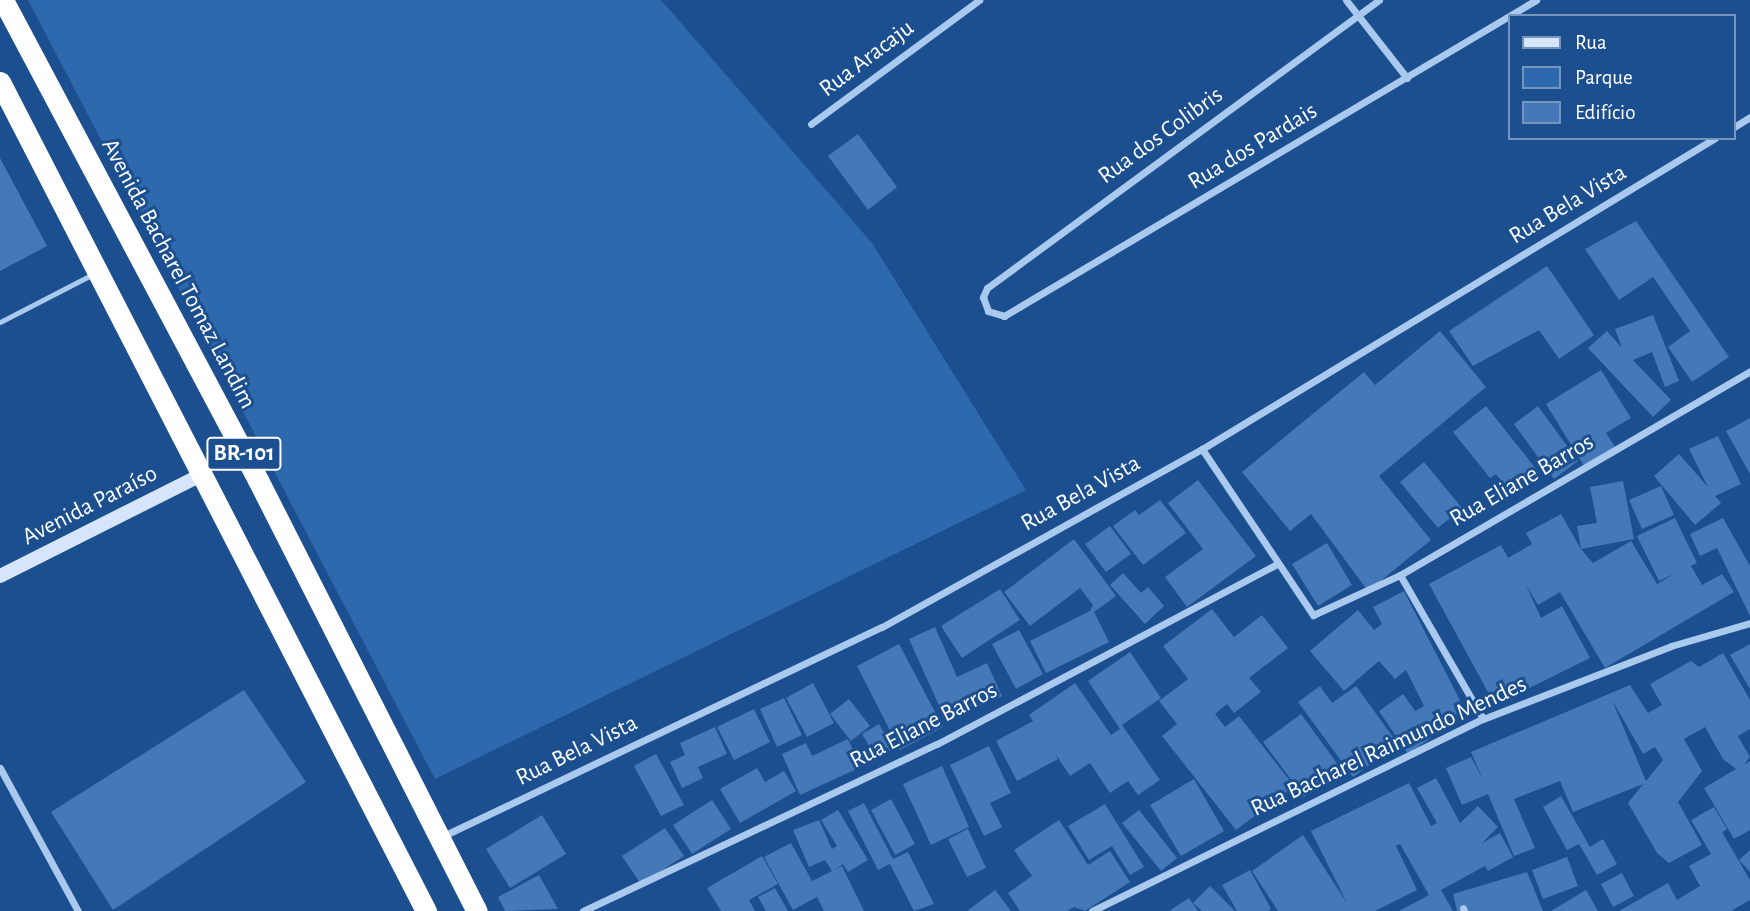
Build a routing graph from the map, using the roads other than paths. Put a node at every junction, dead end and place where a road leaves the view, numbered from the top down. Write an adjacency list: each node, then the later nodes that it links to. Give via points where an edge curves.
1 (3, 0): 25 (highway, Avenida Bacharel Tomaz Landim / BR-101, via 258,480)
2 (979, 0): 11 (street, Rua Aracaju)
3 (1346, 0): 7 (street)
4 (1378, 0): 7 (street, Rua dos Colibris)
5 (1536, 0): 6 (street, Rua dos Pardais)
6 (1513, 14)
7 (1358, 16): 9 (street); 14 (street, Rua dos Colibris, via 987,288)
8 (1508, 17): 9 (street, Rua dos Pardais)
9 (1407, 78): 14 (street, Rua dos Pardais, via 1004,316)
10 (0, 82): 13 (highway, BR-101)
11 (811, 124)
12 (1712, 140): 17 (street, Rua Bela Vista)
13 (97, 272): 15 (lane); 18 (highway, BR-101)
14 (988, 311)
15 (0, 322)
16 (1750, 371): 20 (street, Rua Eliane Barros)
17 (1202, 449): 19 (street); 25 (street, Rua Bela Vista, via 882,627)
18 (201, 475): 21 (street, Avenida Paraíso); 27 (highway, BR-101)
19 (1277, 564): 20 (street, Rua Eliane Barros, via 1310,615); 29 (street, Rua Eliane Barros, via 937,744)
20 (1399, 575): 23 (street)
21 (0, 576)
22 (1750, 623): 23 (street, Rua Bacharel Raimundo Mendes, via 1671,646)
23 (1483, 719): 30 (street, Rua Bacharel Raimundo Mendes)
24 (0, 768): 26 (street)
25 (440, 838): 28 (highway, Avenida Bacharel Tomaz Landim / BR-101)
26 (78, 911)
27 (426, 911)
28 (477, 911)
29 (583, 911)
30 (1092, 911)

